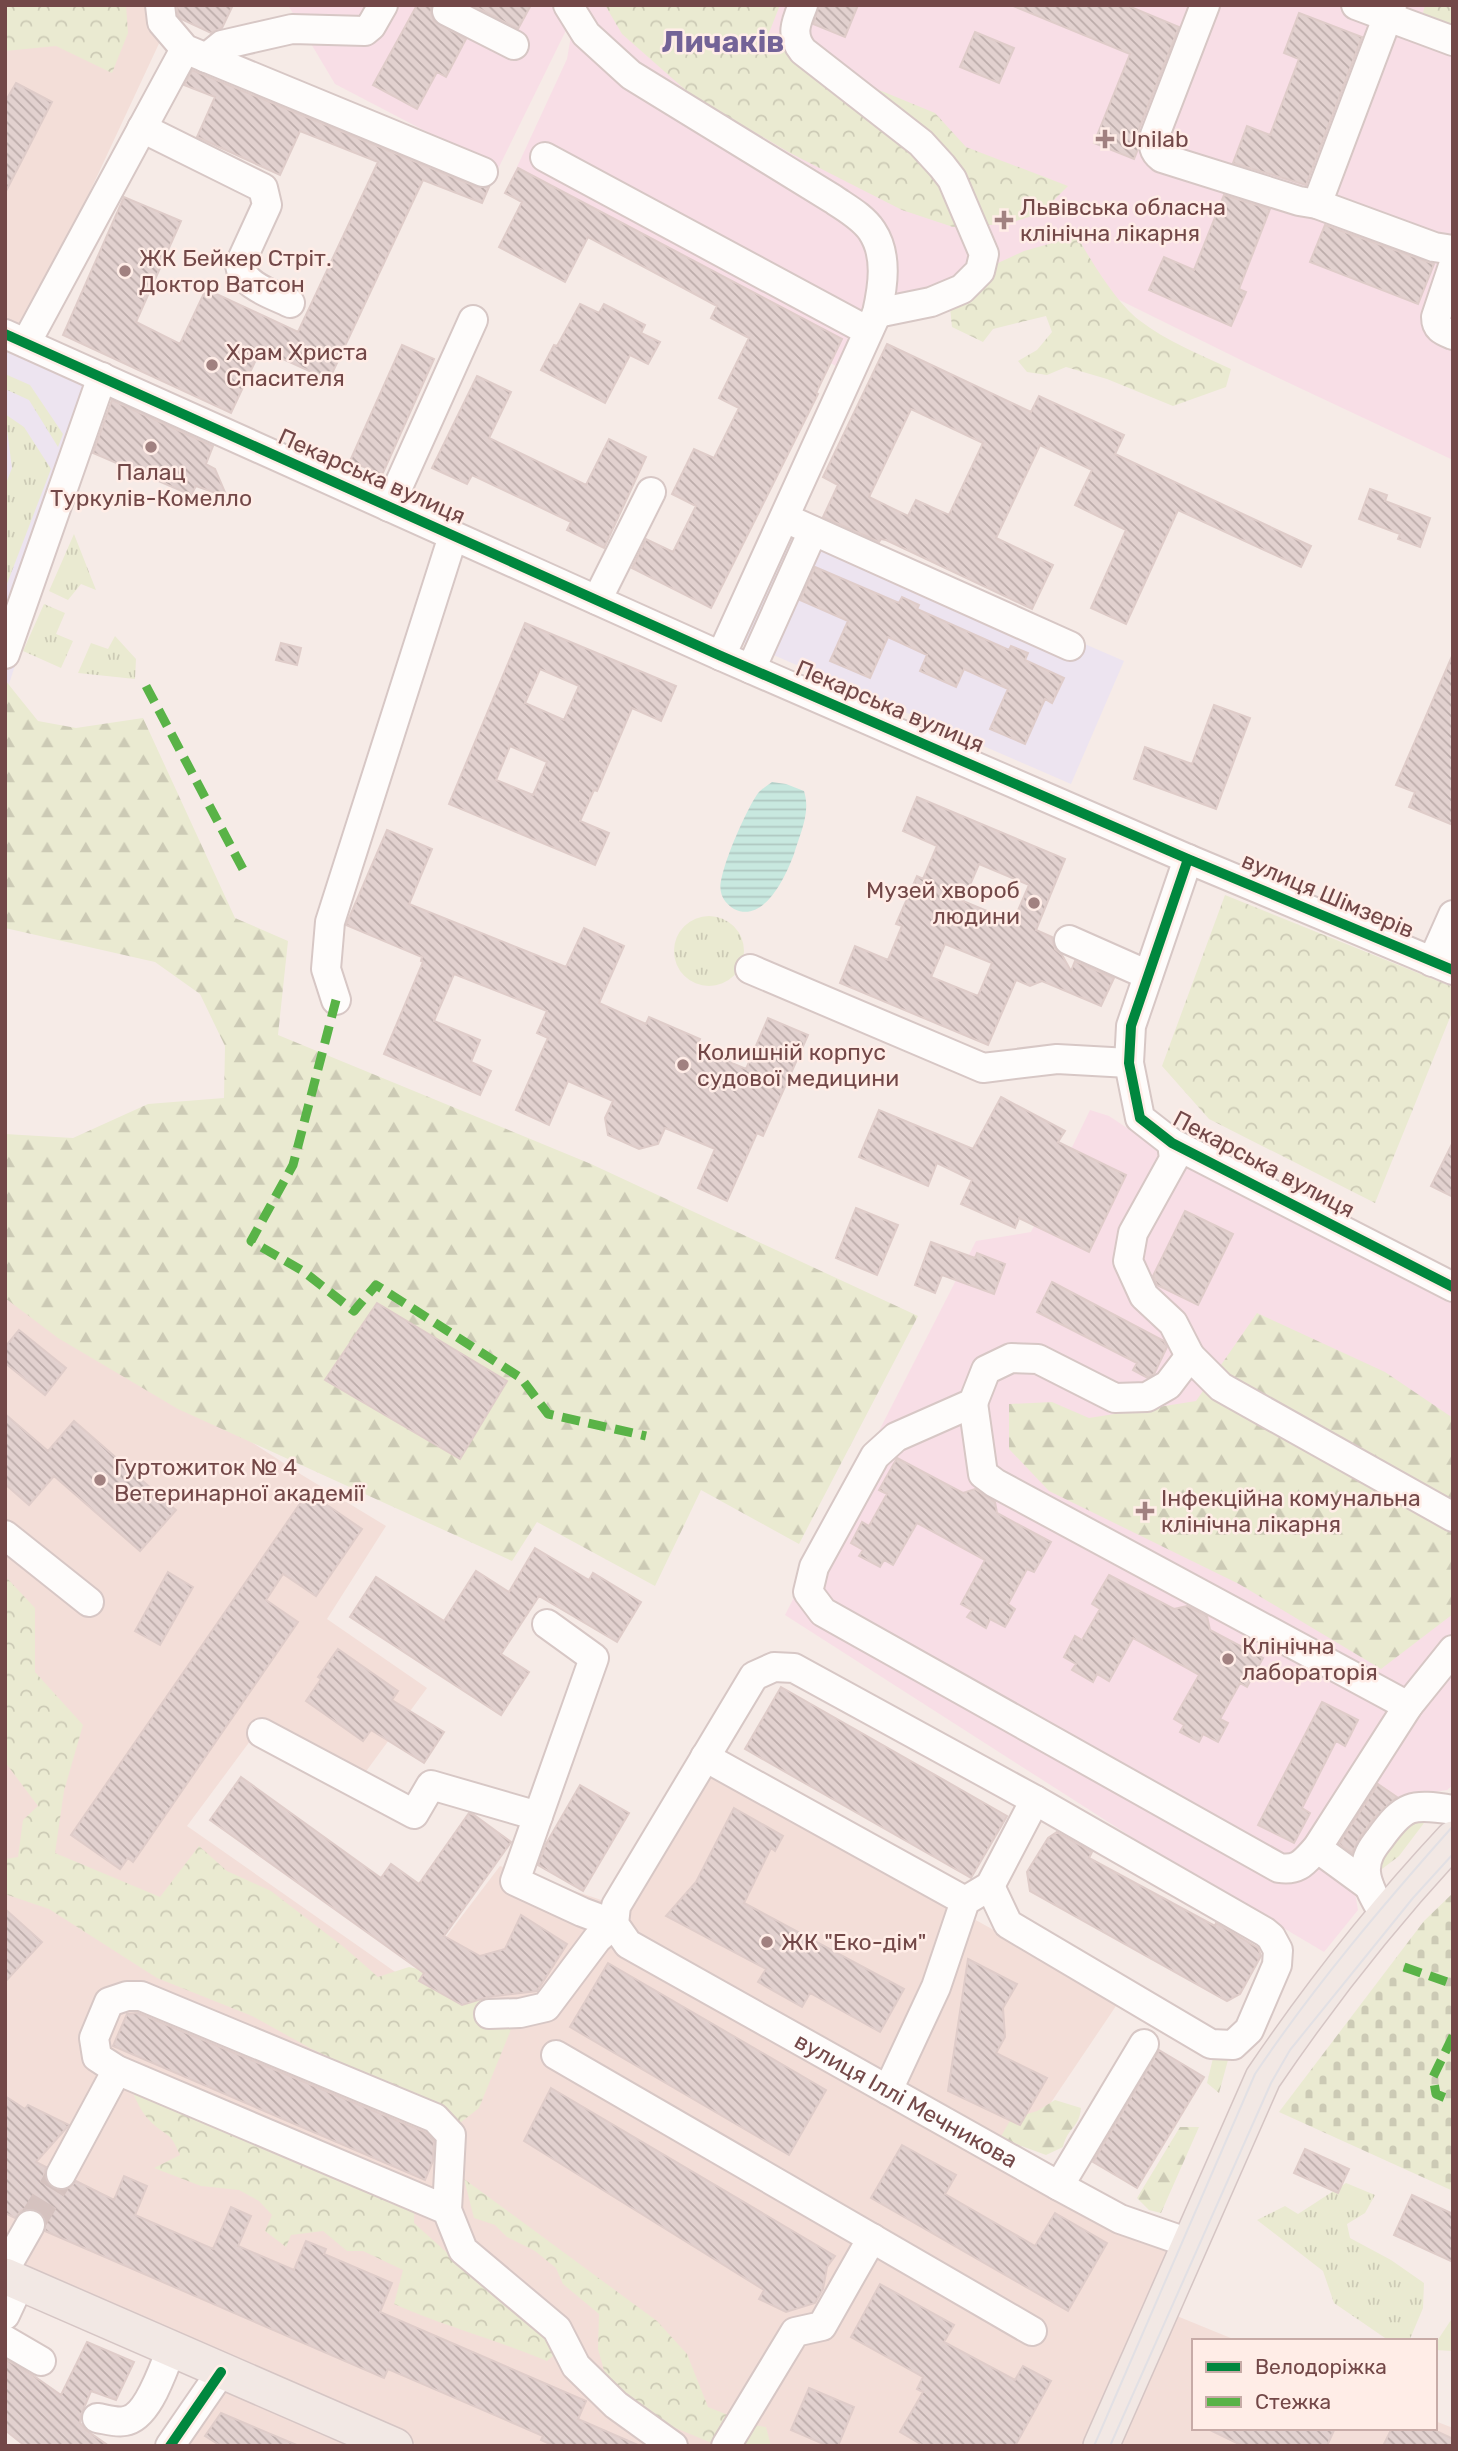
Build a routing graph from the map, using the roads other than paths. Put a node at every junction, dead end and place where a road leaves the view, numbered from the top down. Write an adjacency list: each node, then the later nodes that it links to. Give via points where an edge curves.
1 (160, 5): 11 (street, via 162,22)
2 (383, 5): 11 (street, via 365,30 292,29)
3 (568, 5): 20 (street, via 586,34 631,75 833,199 873,231 884,268)
4 (803, 5): 20 (street, via 794,26 797,44 942,166 984,254 980,271 962,289)
5 (1205, 5): 15 (street, via 1155,135 1156,153)
6 (1356, 5): 8 (street)
7 (447, 10): 10 (street)
8 (1390, 12): 9 (street); 15 (street)
9 (1453, 41)
10 (514, 45)
11 (195, 54): 12 (street); 14 (street)
12 (142, 128): 18 (street, via 262,188 267,205 240,272 246,280); 22 (street)
13 (545, 157): 20 (street)
14 (483, 172)
15 (1317, 204): 16 (street)
16 (1453, 250)
17 (1453, 266): 21 (street, via 1436,317 1437,326)
18 (290, 303)
19 (473, 320): 25 (street)
20 (873, 322): 26 (street)
21 (1453, 335)
22 (15, 339): 23 (street, Пекарська вулиця)
23 (102, 377): 25 (street, Пекарська вулиця); 31 (street)
24 (651, 492): 29 (street)
25 (388, 507): 28 (street, Пекарська вулиця)
26 (785, 518): 27 (street); 32 (street)
27 (813, 531): 30 (street); 33 (street)
28 (453, 536): 29 (street, Пекарська вулиця); 40 (street, via 330,922 326,969)
29 (597, 600): 32 (street, Пекарська вулиця)
30 (1070, 646)
31 (5, 654)
32 (720, 656): 33 (street, Пекарська вулиця)
33 (751, 669): 34 (street, Пекарська вулиця)
34 (1188, 859): 37 (street, вулиця Шімзерів); 39 (street, Пекарська вулиця)
35 (1453, 915): 37 (street, вулиця Шімзерів)
36 (1069, 940): 39 (street)
37 (1443, 966)
38 (750, 969): 41 (street, via 984,1068 1057,1059)
39 (1148, 975): 41 (street, Пекарська вулиця, via 1131,1026)
40 (336, 1000)
41 (1129, 1063): 42 (street, Пекарська вулиця, via 1140,1118)
42 (1172, 1143): 43 (street, Пекарська вулиця); 44 (street, via 1174,1159 1133,1233 1128,1261 1144,1296 1173,1324)
43 (1453, 1287)
44 (1189, 1356): 45 (street, via 1168,1385 1147,1397 1115,1398 1038,1359 1011,1358 986,1370); 46 (street, via 1221,1387)
45 (973, 1403): 51 (street, via 983,1474 995,1483); 58 (street, via 896,1437 875,1456 814,1567 808,1592 823,1612 1279,1868 1300,1867)
46 (1453, 1517)
47 (5, 1535): 48 (street)
48 (89, 1602)
49 (547, 1624): 56 (street, via 594,1658)
50 (1453, 1650): 51 (street)
51 (1408, 1706): 58 (street)
52 (261, 1733): 56 (street, via 414,1814 431,1784)
53 (705, 1757): 54 (street, via 754,1676 774,1667 794,1668); 60 (street); 62 (street, via 616,1906)
54 (1035, 1800): 59 (street); 59 (street, via 1271,1937 1278,1950 1277,1965 1249,2031 1234,2045 1211,2044 1008,1924)
55 (1453, 1810): 61 (street, via 1418,1807 1398,1813 1369,1853 1366,1872)
56 (538, 1816): 62 (street, вулиця Іллі Мечникова, via 515,1881)
57 (1453, 1839): 61 (main road)
58 (1317, 1848): 61 (street)
59 (990, 1886): 60 (street)
60 (965, 1901): 67 (street, via 936,1987)
61 (1377, 1902): 73 (main road, via 1263,2078)
62 (621, 1934): 63 (street, via 597,1939 546,2007); 67 (street, вулиця Іллі Мечникова)
63 (489, 2014)
64 (1143, 2044): 69 (street)
65 (555, 2055): 72 (street)
66 (117, 2070): 68 (street); 70 (street); 70 (street, via 97,2057 93,2038 109,2002 141,1996 435,2118 451,2135)
67 (888, 2090): 69 (street, вулиця Іллі Мечникова)
68 (61, 2174)
69 (1059, 2186): 73 (street, вулиця Іллі Мечникова, via 1120,2219)
70 (447, 2210): 84 (street, via 463,2250 557,2329 576,2366 616,2405)
71 (30, 2225): 74 (street)
72 (872, 2238): 76 (street); 85 (street, via 822,2326 795,2332)
73 (1189, 2243): 86 (main road)
74 (10, 2276): 75 (street); 78 (main road)
75 (5, 2315)
76 (1032, 2330)
77 (5, 2340): 79 (street)
78 (171, 2350): 80 (main road); 81 (street, via 147,2404 137,2415 126,2422)
79 (41, 2361)
80 (222, 2372): 82 (street); 83 (main road)
81 (97, 2418)
82 (170, 2446)
83 (395, 2446)
84 (673, 2446)
85 (726, 2446)
86 (1101, 2446)

